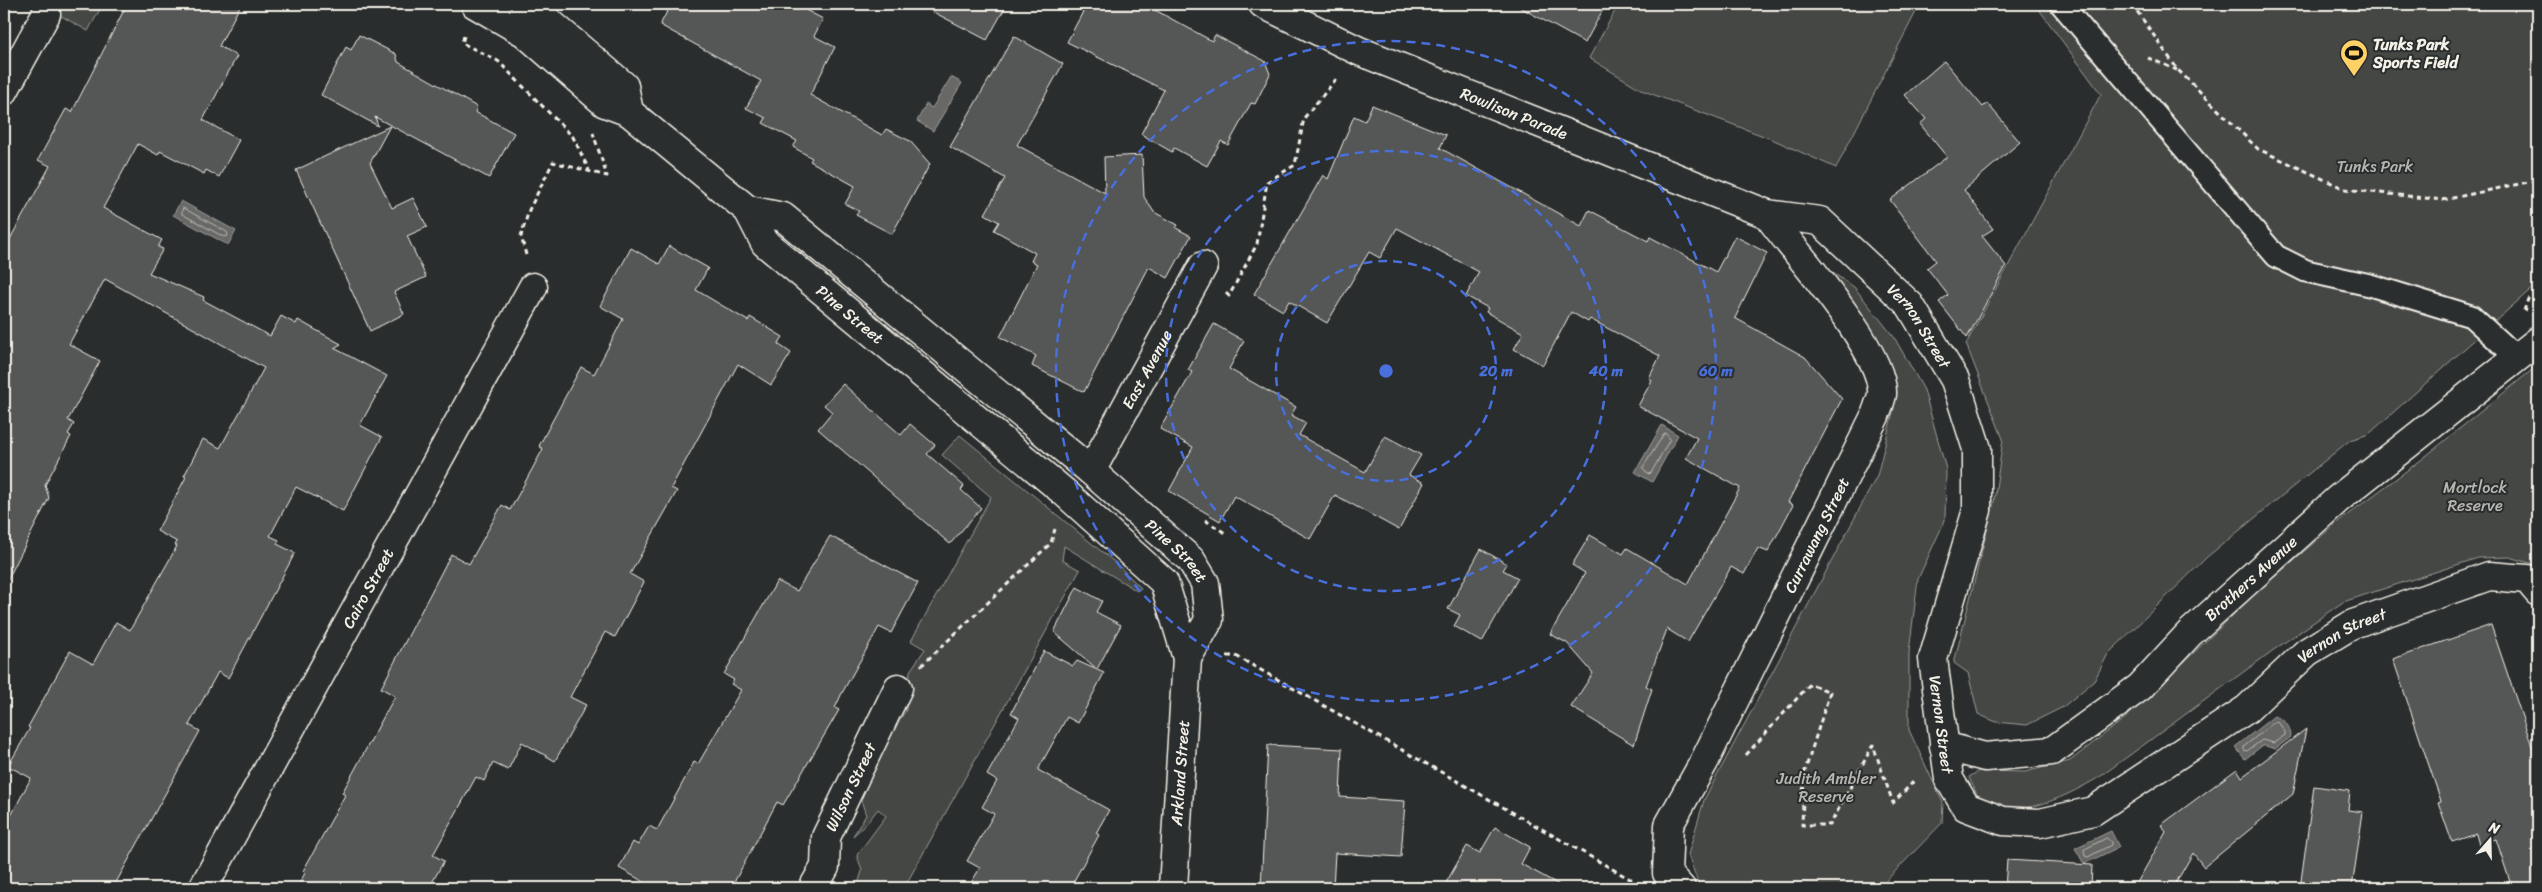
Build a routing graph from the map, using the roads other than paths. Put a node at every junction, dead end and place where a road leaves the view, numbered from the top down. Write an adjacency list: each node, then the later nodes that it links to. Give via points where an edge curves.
1 (475, 4): 7 (street, Pine Street, via 525,33 605,103)
2 (1263, 4): 9 (street, Rowlison Parade, via 1359,51)
3 (2061, 4): 13 (lane, via 2276,256 2306,271 2370,285 2471,316)
4 (533, 6): 7 (street, via 624,86)
5 (46, 14): 6 (street)
6 (4, 91)
7 (629, 112): 8 (street, Pine Street)
8 (748, 210): 14 (street, Pine Street, via 783,218); 16 (street, Pine Street, via 765,243 1064,492 1164,582)
9 (1767, 214): 18 (street, Vernon Street, via 1820,221 1910,305 1955,380 1977,449 1977,510 1933,659); 19 (street, Currawang Street, via 1825,285 1875,364 1882,393 1875,416 1704,762 1668,825)
10 (1203, 266): 14 (street, East Avenue)
11 (533, 286): 20 (street, Cairo Street)
12 (2538, 341): 13 (street, Brothers Avenue)
13 (2516, 357): 18 (street, Brothers Avenue, via 2338,498 2190,633 2140,687 2052,751 1985,757)
14 (1091, 471): 16 (street, Pine Street, via 1191,560 1205,584 1209,620)
15 (2538, 592): 18 (street, Vernon Street, via 2527,579 2489,576 2353,624 2307,652 2247,709 2093,811 2040,823 2003,821 1966,807 1949,779)
16 (1187, 658): 22 (street, Arkland Street)
17 (898, 688): 21 (street, Wilson Street, via 826,837 825,866)
18 (1944, 746)
19 (1674, 881)
20 (202, 888)
21 (813, 888)
22 (1173, 888)

